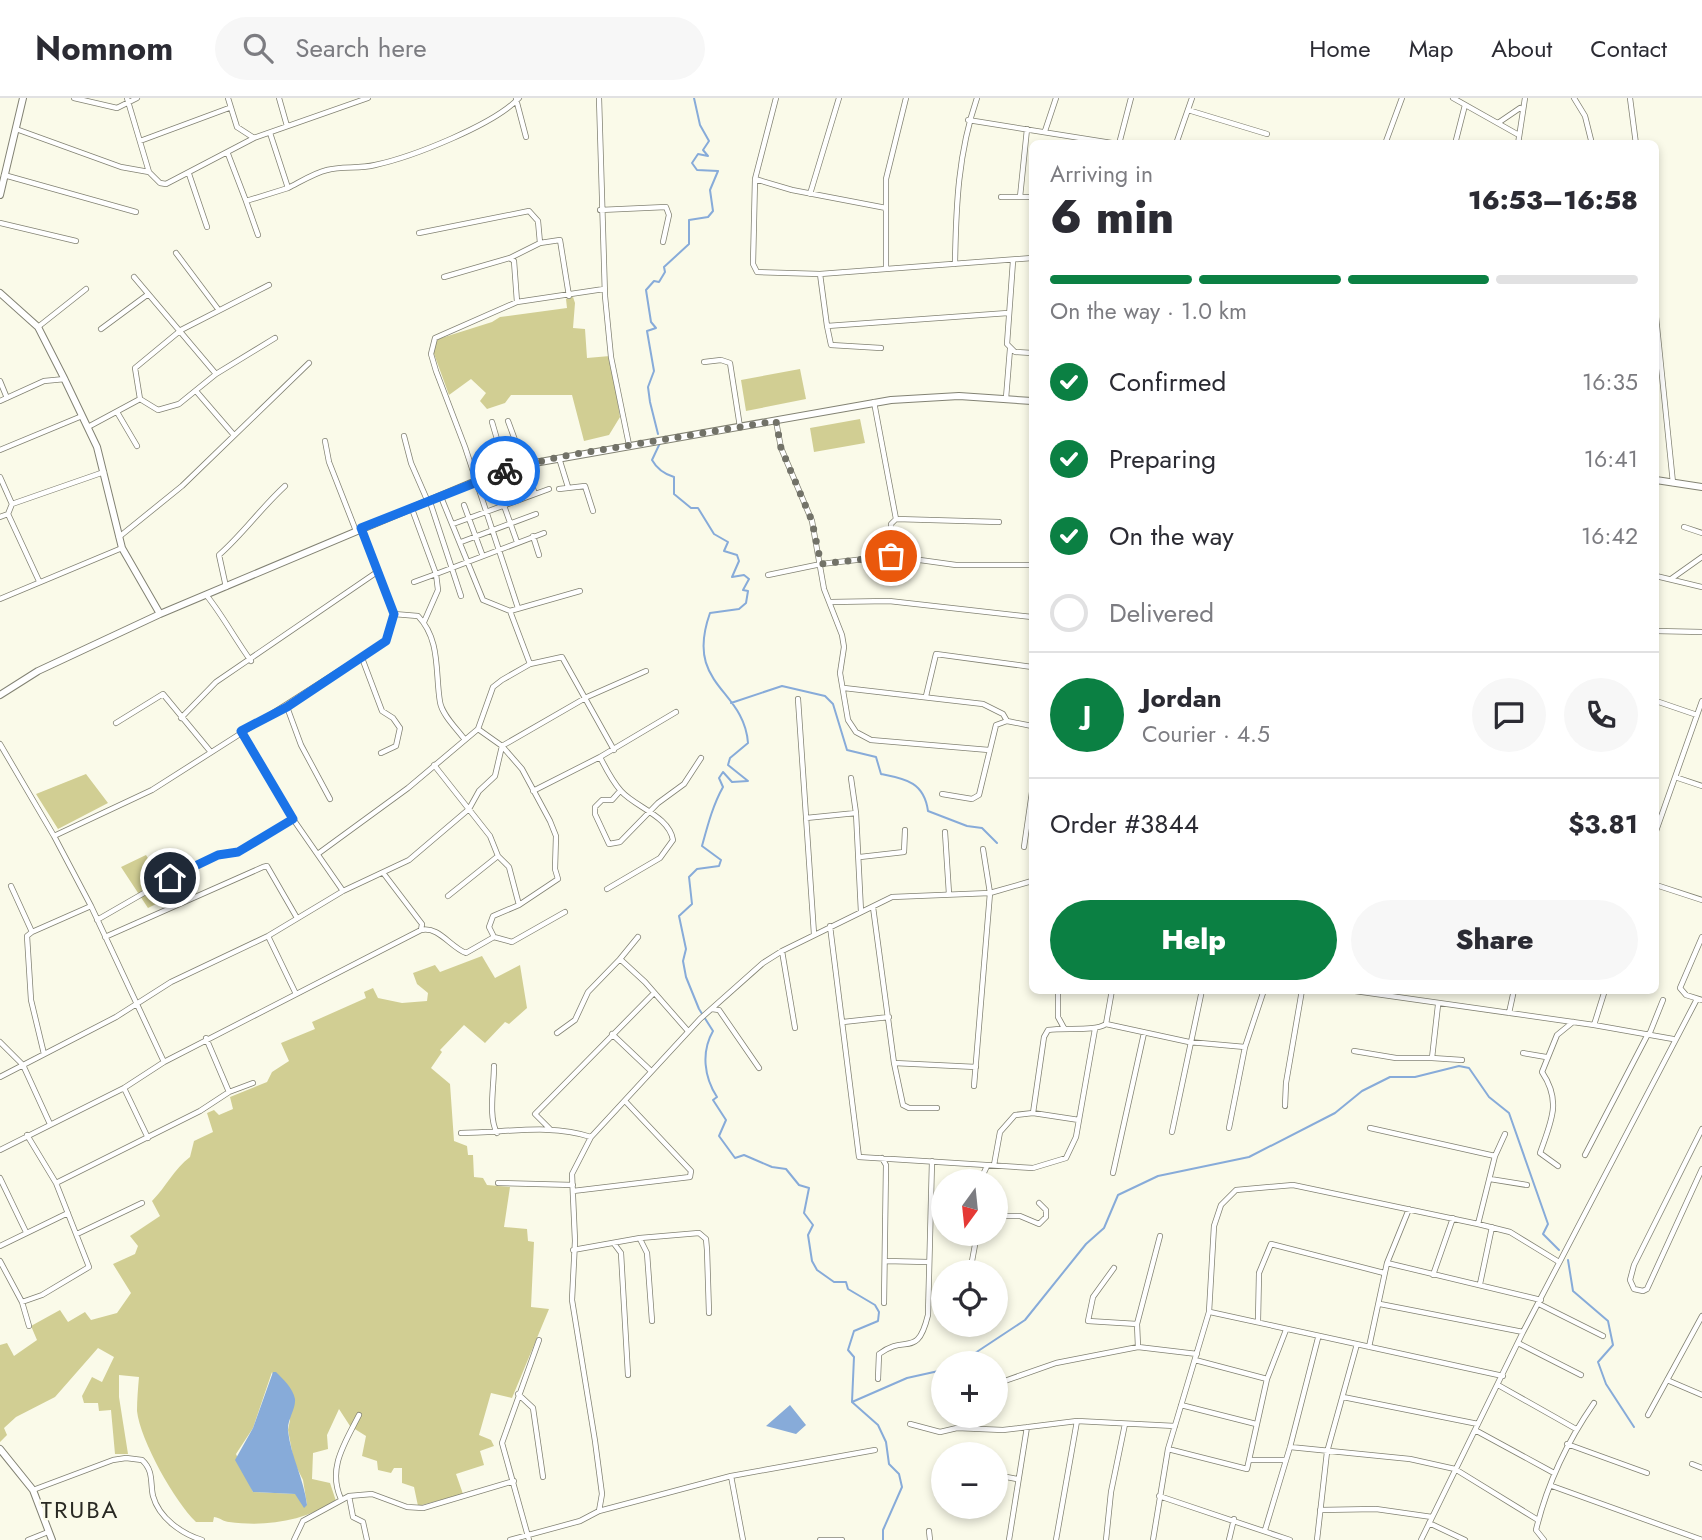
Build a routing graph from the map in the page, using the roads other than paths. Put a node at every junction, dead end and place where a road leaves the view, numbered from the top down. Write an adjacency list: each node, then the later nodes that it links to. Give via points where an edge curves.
1 (23, 98): 30 (street)
2 (74, 98): 22 (street, via 117,108)
3 (137, 98): 22 (street)
4 (228, 98): 25 (street)
5 (279, 98): 29 (street)
6 (368, 98): 21 (street)
7 (599, 98): 60 (street)
8 (776, 98): 51 (street)
9 (839, 98): 53 (street)
10 (906, 98): 59 (street, via 888,163)
11 (977, 98): 27 (street)
12 (1056, 98): 32 (street)
13 (1131, 98): 39 (street)
14 (1192, 98): 26 (street)
15 (1402, 98): 41 (street)
16 (1453, 98): 23 (street)
17 (1525, 98): 24 (street)
18 (1574, 98): 44 (street)
19 (1630, 98): 45 (street)
20 (517, 99): 36 (street); 52 (street, via 512,107 464,132 405,156 352,170 328,169)
21 (356, 100): 29 (street)
22 (127, 101): 46 (street)
23 (1465, 105): 28 (street); 42 (street)
24 (1521, 107): 28 (street); 35 (street)
25 (229, 108): 37 (street, via 237,127); 46 (street)
26 (1188, 110): 34 (street); 40 (street)
27 (968, 120): 31 (street); 73 (street, via 958,175)
28 (1498, 123): 35 (street)
29 (287, 126): 33 (street)
30 (16, 129): 48 (street); 49 (street, via 121,167)
31 (1027, 129): 32 (street); 56 (street)
32 (1045, 131): 38 (street)
33 (270, 133): 37 (street); 52 (street)
34 (1267, 134)
35 (1517, 134): 43 (street)
36 (526, 137)
37 (254, 138): 47 (street)
38 (1096, 140)
39 (1119, 140)
40 (1177, 140)
41 (1386, 140)
42 (1456, 140)
43 (1518, 140)
44 (1591, 140)
45 (1635, 140)
46 (140, 141): 49 (street)
47 (228, 154): 50 (street); 58 (street)
48 (4, 170): 54 (street); 61 (street)
49 (149, 172): 50 (street, via 166,184)
50 (188, 174): 63 (street)
51 (755, 179): 53 (street); 75 (street, via 755,270)
52 (288, 188): 58 (street)
53 (810, 194): 59 (street)
54 (0, 195)
55 (1000, 197): 56 (street)
56 (1020, 197): 57 (street)
57 (1029, 197)
58 (246, 201): 65 (street)
59 (886, 208): 74 (street)
60 (600, 210): 67 (street, via 666,207 669,215); 80 (street)
61 (136, 212)
62 (0, 223): 66 (street)
63 (207, 228)
64 (419, 233): 68 (street, via 528,211 538,221)
65 (258, 235)
66 (76, 241)
67 (663, 242)
68 (540, 243): 70 (street); 83 (street, via 562,242)
69 (176, 253): 85 (street)
70 (510, 258): 77 (street); 84 (street)
71 (1029, 258): 72 (street)
72 (1013, 261): 73 (street); 86 (street)
73 (955, 264): 74 (street)
74 (886, 269): 75 (street)
75 (820, 274): 87 (street)
76 (134, 277): 82 (street)
77 (444, 277)
78 (268, 285): 85 (street)
79 (86, 289): 88 (street)
80 (604, 289): 83 (street); 118 (street, via 611,358)
81 (0, 293): 88 (street)
82 (148, 295): 89 (street); 90 (street)
83 (569, 296): 84 (street)
84 (517, 302): 127 (street, via 435,338 432,346 436,371)
85 (218, 309): 90 (street)
86 (1008, 313): 87 (street); 94 (street)
87 (827, 326): 93 (street, via 831,345)
88 (38, 327): 99 (street)
89 (102, 328)
90 (181, 330): 98 (street); 104 (street, via 135,368)
91 (275, 338): 98 (street)
92 (1659, 346): 128 (street)
93 (881, 348)
94 (1010, 349): 95 (street); 103 (street)
95 (1029, 352)
96 (704, 362): 114 (street, via 730,363)
97 (309, 363): 115 (street)
98 (216, 374): 101 (street)
99 (65, 379): 102 (street, via 44,381); 109 (street)
100 (0, 381): 102 (street)
101 (196, 391): 104 (street, via 166,409 152,408); 115 (street)
102 (7, 398): 105 (street)
103 (1006, 398): 106 (street); 107 (street)
104 (140, 399): 108 (street)
105 (0, 401)
106 (1029, 401)
107 (874, 402): 111 (street); 149 (street)
108 (117, 412): 113 (street); 119 (street)
109 (82, 416): 113 (street); 120 (street)
110 (508, 421): 122 (street)
111 (776, 421): 114 (street); 170 (street, via 781,448 812,521)
112 (492, 422): 123 (street)
113 (88, 427): 124 (street)
114 (740, 427): 118 (street)
115 (233, 434): 160 (street, via 182,486)
116 (404, 436): 138 (street)
117 (325, 441): 154 (street, via 329,462)
118 (629, 445): 121 (street)
119 (137, 446)
120 (0, 450)
121 (558, 457): 122 (street); 131 (street)
122 (523, 465): 123 (street); 135 (street)
123 (508, 470): 127 (street); 137 (street)
124 (104, 471): 139 (street); 160 (street)
125 (0, 477): 139 (street)
126 (1659, 480): 128 (street)
127 (476, 481): 136 (street); 144 (street)
128 (1674, 483): 132 (street)
129 (285, 486): 181 (street, via 219,555)
130 (497, 486): 141 (street)
131 (568, 486): 134 (street); 143 (street, via 585,486)
132 (1702, 487)
133 (549, 489): 135 (street)
134 (559, 489)
135 (535, 494): 137 (street)
136 (441, 497): 138 (street); 151 (street)
137 (518, 499): 141 (street)
138 (429, 502): 142 (street); 172 (street)
139 (12, 504): 145 (street)
140 (464, 505): 148 (street)
141 (504, 505): 144 (street); 152 (street)
142 (412, 509): 154 (street); 174 (street)
143 (593, 511)
144 (486, 512): 148 (street); 155 (street)
145 (8, 514): 147 (street); 178 (street)
146 (536, 514): 152 (street)
147 (0, 517)
148 (469, 518): 151 (street); 158 (street)
149 (896, 519): 150 (street); 167 (street, via 891,524)
150 (999, 522)
151 (453, 524): 162 (street)
152 (511, 524): 155 (street); 161 (street)
153 (1684, 527): 157 (street)
154 (358, 530): 173 (street); 181 (street)
155 (492, 531): 158 (street); 164 (street)
156 (544, 533): 159 (street)
157 (1702, 533)
158 (476, 536): 162 (street); 165 (street)
159 (533, 536): 161 (street); 166 (street)
160 (119, 537): 163 (street)
161 (517, 541): 164 (street)
162 (461, 542): 169 (street)
163 (122, 548): 178 (street); 189 (street)
164 (499, 548): 165 (street); 187 (street)
165 (482, 554): 169 (street)
166 (539, 555)
167 (891, 556): 170 (street); 171 (street, via 956,565)
168 (1702, 557): 177 (street)
169 (466, 560): 172 (street); 188 (street, via 484,600)
170 (821, 564): 175 (street); 186 (street)
171 (1029, 565)
172 (451, 567): 174 (street); 184 (street)
173 (377, 572): 190 (street); 196 (street)
174 (436, 574): 179 (street); 192 (street, via 438,590)
175 (768, 575)
176 (1659, 577): 177 (street)
177 (1670, 579): 180 (street)
178 (39, 581): 185 (street)
179 (414, 582)
180 (1702, 587)
181 (226, 588): 183 (street)
182 (580, 591): 187 (street)
183 (206, 596): 189 (street); 196 (street, via 224,615)
184 (461, 596)
185 (0, 599)
186 (831, 602): 191 (street, via 889,601); 200 (street, via 845,647)
187 (518, 608): 188 (street)
188 (510, 611): 197 (street)
189 (160, 614): 201 (street, via 38,671)
190 (394, 614): 192 (street, via 418,616); 195 (street, via 386,641)
191 (1029, 617)
192 (424, 622): 216 (street, via 438,660 440,702)
193 (1659, 631): 194 (street)
194 (1702, 632)
195 (362, 658): 207 (street); 222 (street, via 382,711 400,728 396,746)
196 (251, 661): 210 (street, via 216,682)
197 (530, 664): 203 (street, via 562,657); 214 (street, via 493,687)
198 (1029, 667): 202 (street, via 936,654)
199 (646, 671): 203 (street)
200 (844, 688): 202 (street); 220 (street, via 848,720 862,738)
201 (0, 695)
202 (926, 696): 211 (street, via 983,704)
203 (587, 697): 218 (street); 219 (street)
204 (798, 699): 237 (street)
205 (1702, 701): 209 (street)
206 (1659, 702): 209 (street)
207 (287, 707): 215 (street); 232 (street, via 301,746)
208 (676, 712): 219 (street)
209 (1697, 715): 226 (street)
210 (181, 718): 212 (street, via 163,694); 221 (street)
211 (1007, 721): 213 (street); 220 (street, via 996,726)
212 (116, 723)
213 (1029, 725)
214 (478, 729): 216 (street); 218 (street)
215 (241, 731): 221 (street); 238 (street)
216 (465, 740): 225 (street)
217 (0, 744): 242 (street)
218 (502, 746): 230 (street); 233 (street, via 495,776)
219 (614, 750): 223 (street)
220 (989, 750): 231 (street, via 979,795 972,799)
221 (210, 751): 242 (street, via 152,790)
222 (381, 753)
223 (600, 757): 229 (street); 230 (street)
224 (701, 758): 234 (street, via 684,784)
225 (434, 765): 233 (street); 245 (street)
226 (1675, 777): 228 (street); 239 (street)
227 (851, 778): 235 (street)
228 (1702, 786)
229 (620, 790): 234 (street); 234 (street, via 612,800 602,800 595,807 607,843 620,842)
230 (533, 791): 258 (street, via 556,836 558,877)
231 (942, 794)
232 (330, 799)
233 (469, 809): 246 (street); 248 (street, via 437,839)
234 (650, 811): 252 (street, via 672,834 672,845 660,858)
235 (856, 813): 237 (street); 247 (street)
236 (1029, 813): 243 (street)
237 (806, 818): 268 (street)
238 (293, 819): 245 (street); 264 (street, via 238,852 218,855 170,878)
239 (1659, 822)
240 (905, 830): 247 (street, via 904,852)
241 (945, 832): 255 (street)
242 (54, 836): 259 (street)
243 (1024, 847)
244 (983, 849): 254 (street)
245 (318, 853): 253 (street)
246 (498, 856): 256 (street); 258 (street, via 509,867)
247 (859, 857): 262 (street)
248 (384, 874): 253 (street); 266 (street)
249 (1029, 882): 254 (street)
250 (11, 886): 267 (street)
251 (1659, 886): 257 (street)
252 (607, 889)
253 (343, 891): 263 (street)
254 (990, 893): 255 (street); 321 (street)
255 (949, 894): 260 (street, via 892,897)
256 (448, 896)
257 (1702, 900)
258 (519, 905): 271 (street, via 493,916 489,927)
259 (91, 906): 264 (street); 267 (street)
260 (873, 907): 262 (street); 292 (street)
261 (565, 912): 271 (street, via 512,942)
262 (861, 912): 265 (street)
263 (297, 918): 269 (street); 270 (street, via 267,866)
264 (97, 920): 270 (street)
265 (830, 926): 268 (street); 293 (street)
266 (421, 927): 271 (street, via 466,953); 277 (street)
267 (32, 932): 312 (street, via 26,941 31,1000)
268 (814, 934): 274 (street)
269 (268, 936): 277 (street); 288 (street)
270 (105, 937): 288 (street)
271 (494, 937)
272 (638, 937): 275 (street)
273 (1702, 937): 286 (street, via 1680,981 1683,992)
274 (782, 951): 290 (street); 297 (street)
275 (620, 959): 276 (street); 301 (street, via 587,992 575,1020)
276 (654, 993): 300 (street); 303 (street)
277 (296, 994): 305 (street)
278 (1058, 994): 298 (street, via 1058,1017)
279 (1111, 994): 295 (street)
280 (1201, 994): 308 (street)
281 (1263, 994): 309 (street)
282 (1301, 994): 329 (street)
283 (1368, 994): 289 (street)
284 (1513, 994): 291 (street)
285 (1604, 994): 296 (street)
286 (1699, 999): 306 (street)
287 (1663, 1000): 304 (street)
288 (137, 1001): 312 (street, via 116,1017); 316 (street)
289 (1438, 1005): 291 (street); 314 (street)
290 (712, 1008): 300 (street); 320 (street, via 719,1010)
291 (1509, 1013): 294 (street)
292 (889, 1017): 293 (street); 317 (street)
293 (843, 1022): 348 (street, via 858,1155)
294 (1573, 1022): 296 (street); 313 (street, via 1561,1030)
295 (1106, 1024): 299 (street); 302 (street)
296 (1594, 1025): 304 (street)
297 (795, 1028)
298 (1064, 1028): 299 (street); 331 (street, via 1045,1032)
299 (1095, 1029): 332 (street)
300 (688, 1031): 322 (street)
301 (558, 1033)
302 (1143, 1033): 308 (street); 357 (street)
303 (612, 1034): 322 (street); 336 (street, via 535,1114)
304 (1648, 1035): 306 (street); 346 (street)
305 (206, 1038): 316 (street); 327 (street)
306 (1673, 1039): 382 (street)
307 (0, 1042): 318 (street)
308 (1189, 1042): 309 (street); 338 (street)
309 (1244, 1047): 334 (street)
310 (1354, 1051): 314 (street)
311 (1523, 1053): 313 (street)
312 (44, 1054): 318 (street)
313 (1546, 1057): 354 (street, via 1542,1072 1553,1088 1554,1108 1540,1153)
314 (1432, 1058): 315 (street)
315 (1462, 1060)
316 (164, 1062): 326 (street)
317 (894, 1063): 321 (street); 330 (street, via 903,1105)
318 (23, 1065): 323 (street); 333 (street)
319 (494, 1066): 340 (street, via 490,1118)
320 (759, 1068)
321 (976, 1068): 325 (street)
322 (651, 1071): 328 (street)
323 (0, 1077)
324 (253, 1083): 327 (street)
325 (974, 1086)
326 (124, 1088): 333 (street); 343 (street)
327 (229, 1091): 343 (street)
328 (626, 1102): 344 (street); 363 (street, via 691,1171 690,1177)
329 (1286, 1106)
330 (937, 1108)
331 (1033, 1113): 332 (street); 353 (street, via 1015,1115 1006,1122)
332 (1079, 1120): 353 (street, via 1073,1149 1066,1158 1033,1168)
333 (50, 1124): 342 (street)
334 (1229, 1128)
335 (1370, 1128): 347 (street)
336 (550, 1129): 340 (street); 344 (street)
337 (1702, 1129): 356 (street, via 1630,1280 1634,1289 1647,1289)
338 (1172, 1132)
339 (461, 1133): 340 (street)
340 (498, 1133)
341 (1505, 1134): 347 (street)
342 (27, 1135): 345 (street); 360 (street)
343 (148, 1138): 360 (street)
344 (591, 1138): 363 (street, via 574,1166)
345 (0, 1150)
346 (1585, 1155)
347 (1495, 1156): 359 (street)
348 (881, 1158): 349 (street); 351 (street)
349 (891, 1158): 350 (street); 351 (street)
350 (932, 1161): 352 (street); 381 (street)
351 (886, 1165): 380 (street)
352 (987, 1166): 353 (street); 355 (street)
353 (995, 1166)
354 (1558, 1166)
355 (986, 1169)
356 (1702, 1169)
357 (1113, 1173)
358 (0, 1178): 372 (street)
359 (1490, 1179): 362 (street); 370 (street)
360 (56, 1183): 367 (street)
361 (498, 1183): 363 (street)
362 (1527, 1185)
363 (573, 1188): 378 (street)
364 (142, 1203): 373 (street)
365 (1038, 1203): 368 (street, via 1046,1210 1039,1224)
366 (1409, 1209): 369 (street); 383 (street); 392 (street, via 1293,1185 1236,1190 1221,1205 1211,1239)
367 (68, 1213): 372 (street); 373 (street)
368 (1008, 1216)
369 (1453, 1218): 370 (street); 386 (street)
370 (1479, 1224): 371 (street)
371 (1492, 1227): 382 (street, via 1516,1235); 387 (street)
372 (26, 1232): 377 (street)
373 (77, 1234): 389 (street, via 88,1269)
374 (1160, 1236): 397 (street)
375 (640, 1238): 376 (street); 393 (street, via 692,1232 706,1239); 395 (street, via 647,1253)
376 (614, 1244): 378 (street); 409 (street, via 621,1253)
377 (0, 1245)
378 (573, 1250): 457 (street, via 572,1300 602,1494)
379 (0, 1261): 389 (street)
380 (885, 1261): 381 (street); 390 (street)
381 (928, 1262): 412 (street, via 928,1315 923,1335 914,1343 879,1354)
382 (1559, 1262): 388 (street)
383 (1387, 1263): 385 (street); 386 (street)
384 (1114, 1268): 397 (street, via 1093,1297 1088,1321)
385 (1384, 1273): 391 (street); 396 (street, via 1271,1244 1259,1273)
386 (1433, 1275): 387 (street)
387 (1480, 1284): 388 (street)
388 (1540, 1302): 400 (street); 401 (street)
389 (22, 1303): 398 (street)
390 (884, 1303)
391 (1380, 1304): 400 (street); 407 (street)
392 (1209, 1312): 396 (street); 408 (street)
393 (709, 1313)
394 (1702, 1316): 415 (street)
395 (652, 1321)
396 (1258, 1321): 399 (street)
397 (1137, 1324): 406 (street)
398 (29, 1326)
399 (1286, 1329): 402 (street); 413 (street)
400 (1523, 1332): 404 (street)
401 (1603, 1336)
402 (1318, 1338): 405 (street); 434 (street)
403 (539, 1339): 417 (street)
404 (1518, 1343): 410 (street); 411 (street)
405 (1357, 1344): 407 (street); 419 (street)
406 (1138, 1347): 408 (street); 414 (street, via 1056,1363)
407 (1369, 1347): 411 (street)
408 (1196, 1357): 413 (street); 421 (street)
409 (628, 1375)
410 (1581, 1375)
411 (1503, 1376): 416 (street)
412 (878, 1379)
413 (1267, 1379): 427 (street)
414 (1008, 1380)
415 (1667, 1380): 418 (street); 423 (street)
416 (1498, 1385): 428 (street); 431 (street)
417 (518, 1394): 447 (street, via 533,1408); 450 (street, via 502,1443)
418 (1702, 1395)
419 (1343, 1397): 428 (street); 438 (street)
420 (1594, 1404): 431 (street)
421 (1181, 1405): 427 (street); 429 (street)
422 (359, 1415): 455 (street, via 335,1469)
423 (1648, 1415)
424 (1077, 1421): 426 (street); 430 (street); 477 (street)
425 (911, 1424): 430 (street, via 940,1432)
426 (1125, 1424): 429 (street); 478 (street)
427 (1256, 1424): 439 (street)
428 (1478, 1424): 432 (street)
429 (1175, 1426): 436 (street)
430 (1027, 1427): 449 (street)
431 (1576, 1429): 433 (street)
432 (1475, 1430): 443 (street); 444 (street)
433 (1567, 1444): 444 (street); 445 (street)
434 (1290, 1447): 438 (street); 440 (street)
435 (0, 1449): 452 (street)
436 (1168, 1449): 439 (street, via 1243,1470); 454 (street)
437 (875, 1450): 446 (street)
438 (1327, 1452): 443 (street, via 1410,1459); 456 (street)
439 (1250, 1460): 440 (street)
440 (1285, 1460): 462 (street)
441 (1692, 1464): 442 (street)
442 (1702, 1468)
443 (1455, 1469): 458 (street); 460 (street)
444 (1554, 1473): 451 (street)
445 (1647, 1473)
446 (731, 1475): 457 (street); 472 (street)
447 (543, 1477)
448 (1008, 1477): 449 (street)
449 (1017, 1479): 476 (street)
450 (514, 1481): 453 (street, via 423,1508 372,1494); 465 (street)
451 (1552, 1486): 460 (street); 486 (street)
452 (33, 1490): 463 (street); 468 (street, via 113,1460 143,1461 153,1479 153,1496 165,1516 180,1531)
453 (349, 1496): 455 (street); 470 (street, via 353,1517 363,1522)
454 (1159, 1496): 459 (street); 479 (street)
455 (341, 1499): 469 (street, via 303,1521)
456 (1320, 1510): 458 (street, via 1376,1509); 482 (street)
457 (599, 1511): 465 (street)
458 (1432, 1517): 461 (street)
459 (1234, 1519): 462 (street); 480 (street)
460 (1538, 1520): 485 (street, via 1536,1530)
461 (1429, 1523): 483 (street); 484 (street)
462 (1265, 1530): 481 (street)
463 (49, 1531): 466 (street); 467 (street)
464 (929, 1531): 475 (street)
465 (528, 1538): 471 (street)
466 (28, 1540)
467 (52, 1540)
468 (202, 1540)
469 (294, 1540)
470 (367, 1540)
471 (510, 1540)
472 (743, 1540)
473 (820, 1540): 474 (street)
474 (842, 1540)
475 (930, 1540)
476 (1009, 1540)
477 (1056, 1540)
478 (1106, 1540)
479 (1153, 1540)
480 (1229, 1540)
481 (1290, 1540)
482 (1317, 1540)
483 (1421, 1540)
484 (1465, 1540)
485 (1544, 1540)
486 (1702, 1540)

